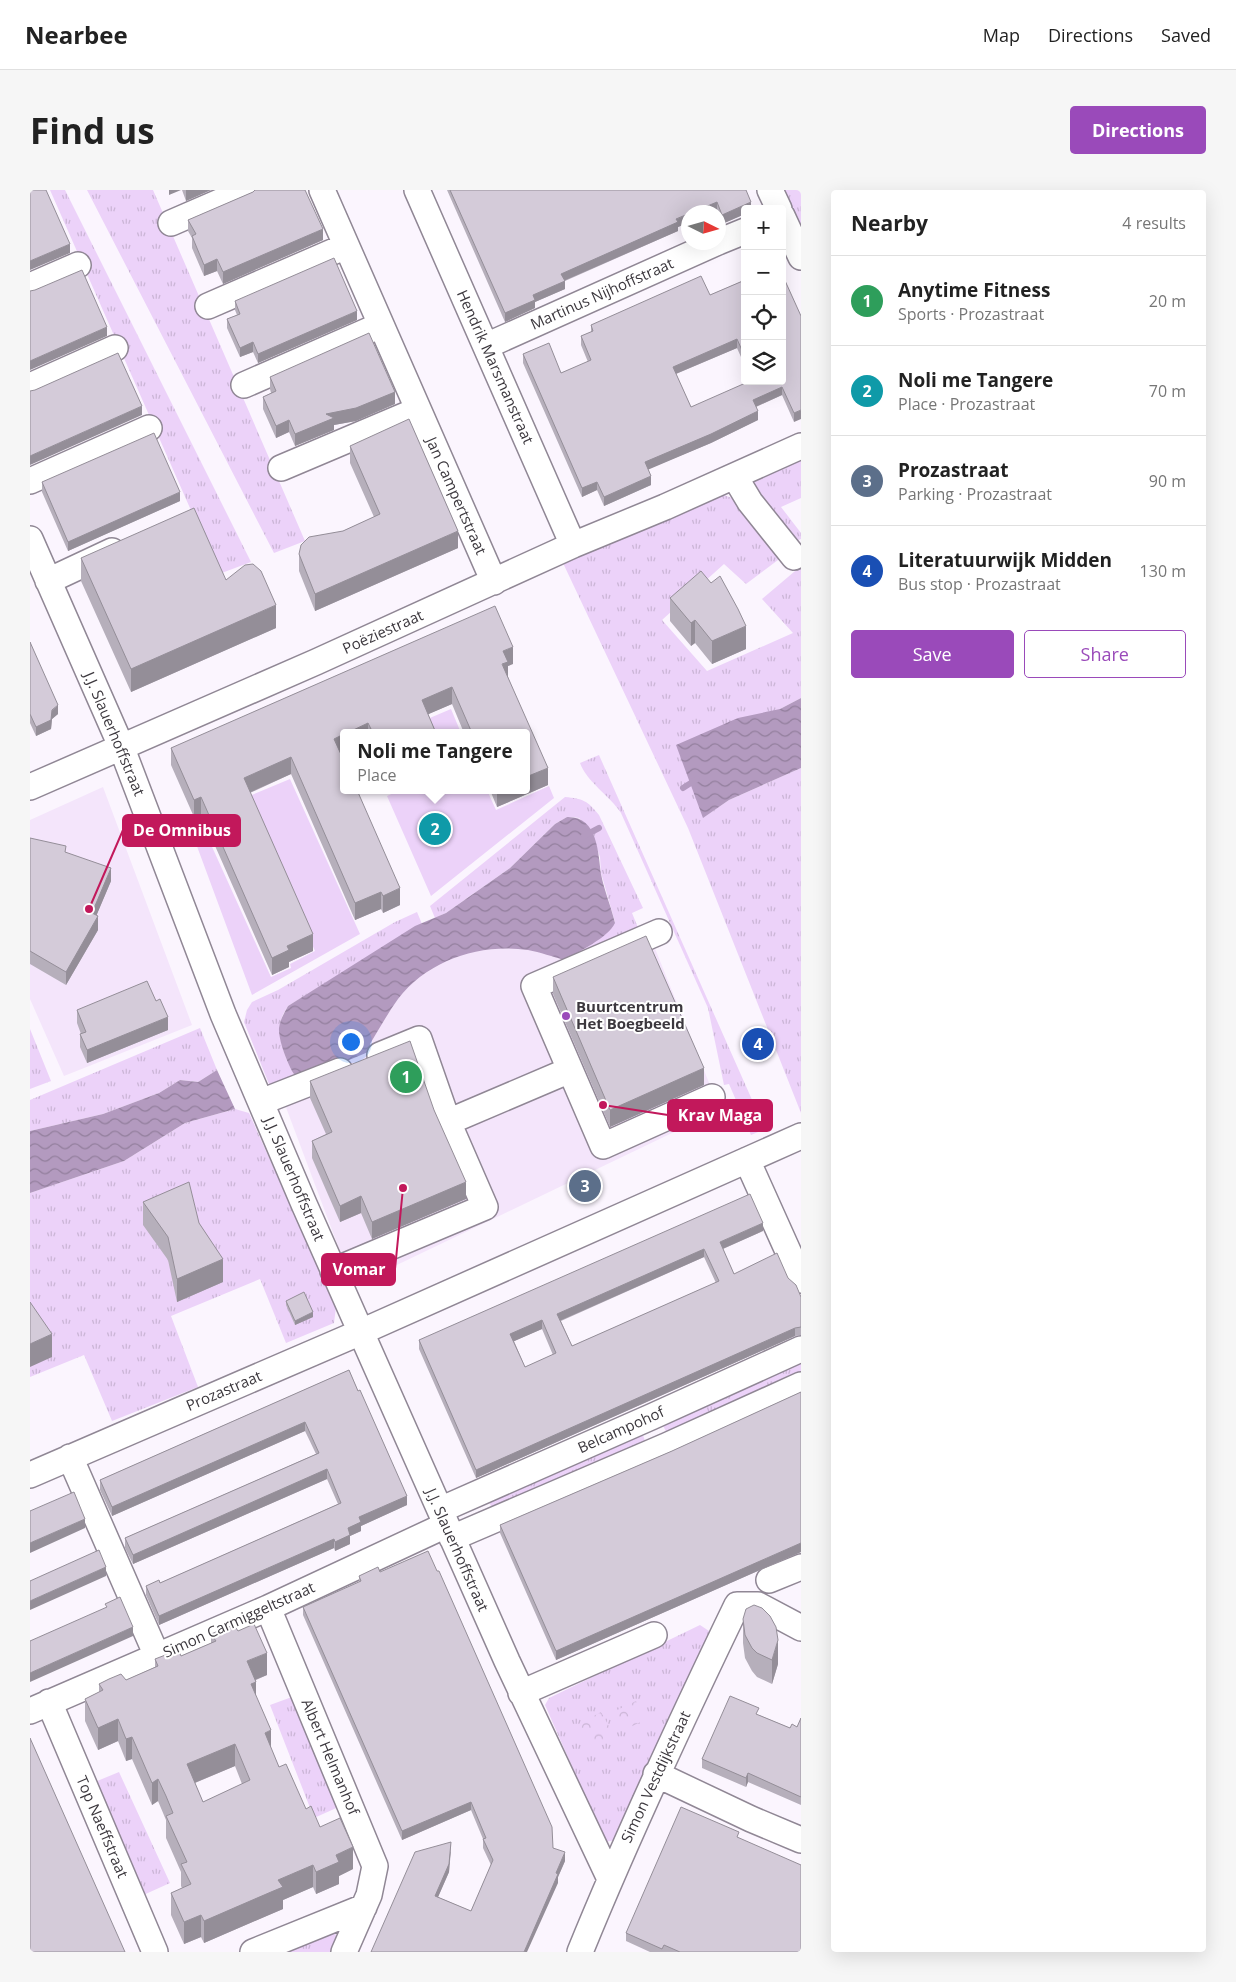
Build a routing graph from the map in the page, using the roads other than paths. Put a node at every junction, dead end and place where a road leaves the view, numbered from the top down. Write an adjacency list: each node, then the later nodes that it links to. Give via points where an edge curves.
1 (247, 190): 6 (street)
2 (322, 190): 10 (street, Jan Campertstraat)
3 (417, 190): 17 (street, Hendrik Marsmanstraat)
4 (770, 190): 5 (street)
5 (777, 205)
6 (171, 223)
7 (786, 225): 12 (street)
8 (741, 233): 9 (street, Martinus Nijhoffstraat)
9 (726, 239)
10 (346, 246): 15 (street); 16 (street, Jan Campertstraat)
11 (700, 250): 17 (street, Martinus Nijhoffstraat)
12 (801, 257)
13 (78, 265): 14 (street)
14 (30, 286)
15 (208, 306)
16 (381, 325): 19 (street); 21 (street, Jan Campertstraat)
17 (486, 346): 28 (street, Hendrik Marsmanstraat)
18 (115, 348): 20 (street)
19 (244, 385)
20 (30, 386)
21 (418, 410): 24 (street); 32 (street, Jan Campertstraat)
22 (149, 428): 26 (street)
23 (801, 446): 25 (street, Poëziestraat)
24 (281, 468)
25 (735, 477): 28 (street, Poëziestraat); 30 (street, via 750,502)
26 (30, 481)
27 (135, 540): 31 (street)
28 (572, 545): 32 (street, Poëziestraat)
29 (32, 547): 31 (street, J.J. Slauerhoffstraat)
30 (794, 557)
31 (48, 581): 33 (street, J.J. Slauerhoffstraat)
32 (494, 582): 33 (street, Poëziestraat)
33 (121, 746): 34 (street, Poëziestraat); 38 (street, J.J. Slauerhoffstraat, via 223,1014)
34 (30, 787)
35 (658, 932): 36 (street, via 534,986)
36 (570, 1070): 37 (street, via 604,1146); 39 (street)
37 (712, 1097)
38 (261, 1102): 39 (street, via 419,1039); 42 (street, J.J. Slauerhoffstraat)
39 (448, 1122): 42 (street, via 485,1207)
40 (793, 1139): 41 (street, Prozastraat)
41 (747, 1160): 43 (street); 44 (street, Prozastraat)
42 (334, 1271): 44 (street, J.J. Slauerhoffstraat)
43 (801, 1280)
44 (361, 1332): 47 (street, Prozastraat); 49 (street, J.J. Slauerhoffstraat)
45 (801, 1349): 49 (street, Belcampohof, via 651,1417)
46 (801, 1385): 49 (street, via 666,1446)
47 (70, 1457): 48 (street, Prozastraat); 55 (street)
48 (30, 1475)
49 (446, 1524): 52 (street, Simon Carmiggeltstraat); 56 (street, J.J. Slauerhoffstraat)
50 (801, 1567): 51 (street)
51 (769, 1580)
52 (268, 1608): 55 (street, Simon Carmiggeltstraat); 61 (street, Albert Helmanhof, via 375,1866)
53 (801, 1628): 58 (street, Simon Vestdijkstraat, via 758,1606 737,1604)
54 (654, 1635): 56 (street)
55 (157, 1656): 57 (street, Simon Carmiggeltstraat)
56 (521, 1693): 60 (street, J.J. Slauerhoffstraat)
57 (40, 1706): 62 (street, Top Naeffstraat)
58 (656, 1774): 59 (street); 60 (street, Simon Vestdijkstraat)
59 (801, 1840)
60 (610, 1879): 65 (street, Simon Vestdijkstraat)
61 (364, 1907): 63 (street); 64 (street, Albert Helmanhof)
62 (155, 1952)
63 (252, 1952)
64 (344, 1952)
65 (580, 1952)

